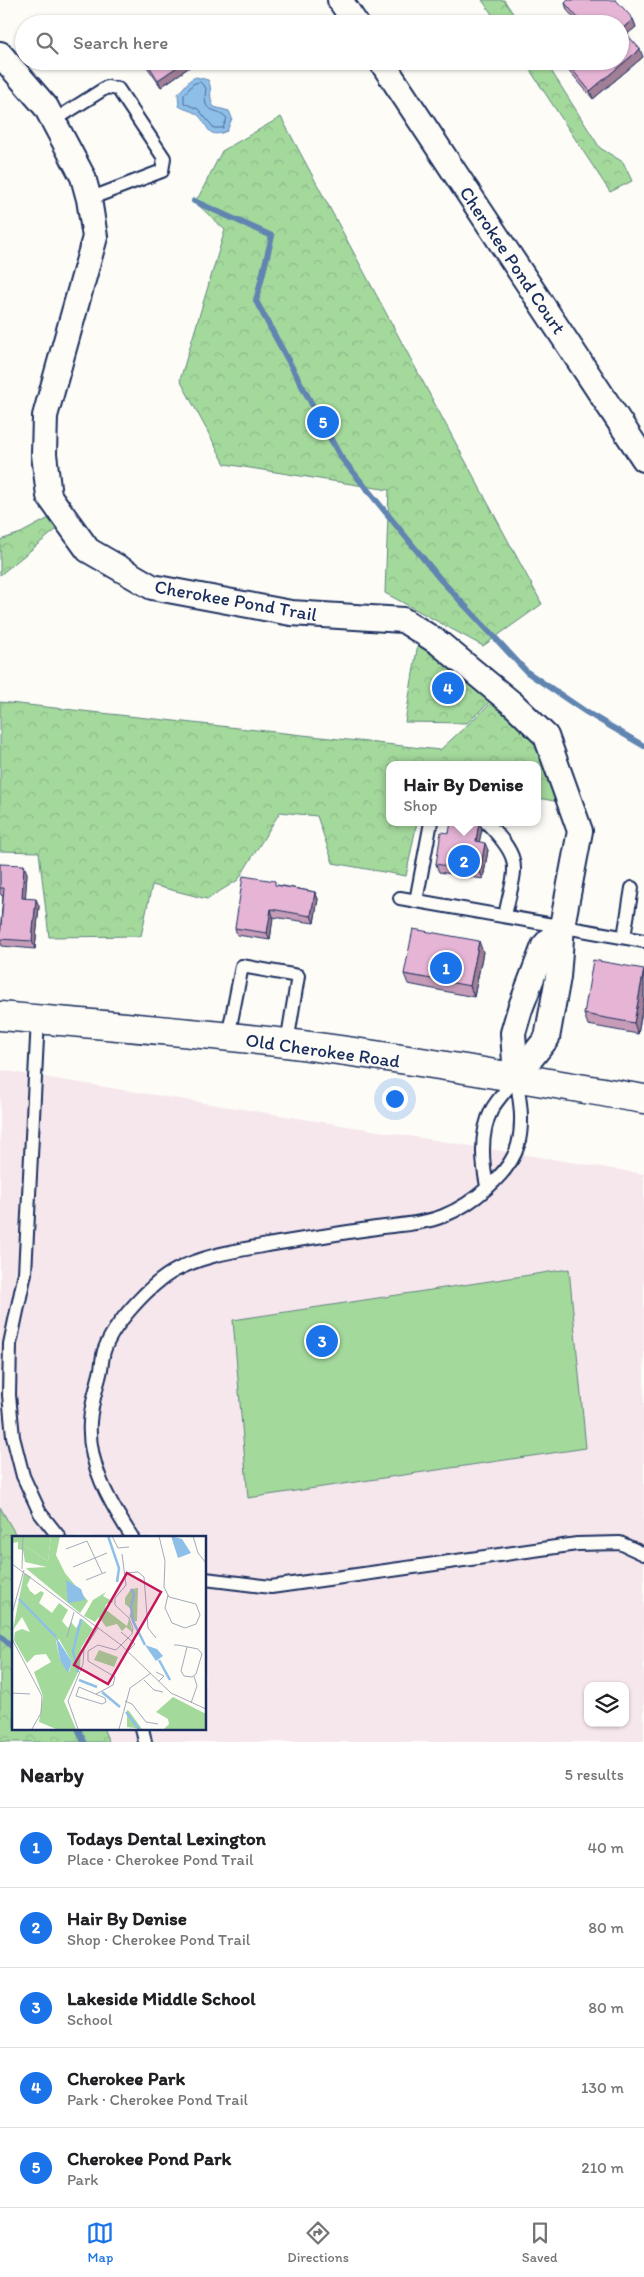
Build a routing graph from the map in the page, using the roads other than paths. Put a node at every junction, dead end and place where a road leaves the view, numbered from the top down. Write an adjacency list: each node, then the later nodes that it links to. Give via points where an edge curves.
1 (340, 0): 2 (street)
2 (350, 15)
3 (0, 54): 5 (street, Cherokee Pond Trail, via 46,107)
4 (386, 70): 7 (street, Cherokee Pond Court)
5 (53, 121): 6 (street, Cherokee Pond Trail, via 83,177); 6 (lane, via 107,87 118,89 164,158 162,171)
6 (89, 199): 14 (street, Cherokee Pond Trail, via 95,237 45,416 44,454 49,496 88,550 152,587 291,614 403,620 439,644 514,705 546,736 580,831)
7 (644, 460)
8 (430, 826): 12 (lane)
9 (490, 826): 13 (lane, via 508,844 515,864)
10 (632, 888): 15 (lane)
11 (400, 898): 12 (lane)
12 (416, 901): 13 (lane)
13 (505, 916): 14 (lane)
14 (562, 926): 15 (lane); 21 (street, Cherokee Pond Trail, via 558,977 547,1038); 21 (street, via 544,946 513,1033)
15 (624, 937): 16 (lane)
16 (644, 941)
17 (0, 1016): 18 (street, Old Cherokee Road)
18 (38, 1019): 19 (street, Old Cherokee Road); 24 (lane, via 25,1273 10,1344 9,1395 13,1437 23,1476 40,1513)
19 (228, 1037): 20 (street, Old Cherokee Road); 20 (lane, via 242,966 298,976)
20 (287, 1044): 21 (street, Old Cherokee Road)
21 (516, 1077): 22 (street, Old Cherokee Road); 23 (lane, via 492,1110 484,1134 482,1165); 23 (lane, via 522,1112 518,1145 509,1165)
22 (644, 1100)
23 (487, 1186): 25 (lane, via 471,1202 442,1217 210,1256 176,1270 144,1294 113,1334 105,1350 90,1423 92,1453 99,1477 109,1501)
24 (58, 1536)
25 (131, 1536)
26 (644, 1554): 27 (lane, via 620,1543 577,1544 271,1587)
27 (206, 1579)

